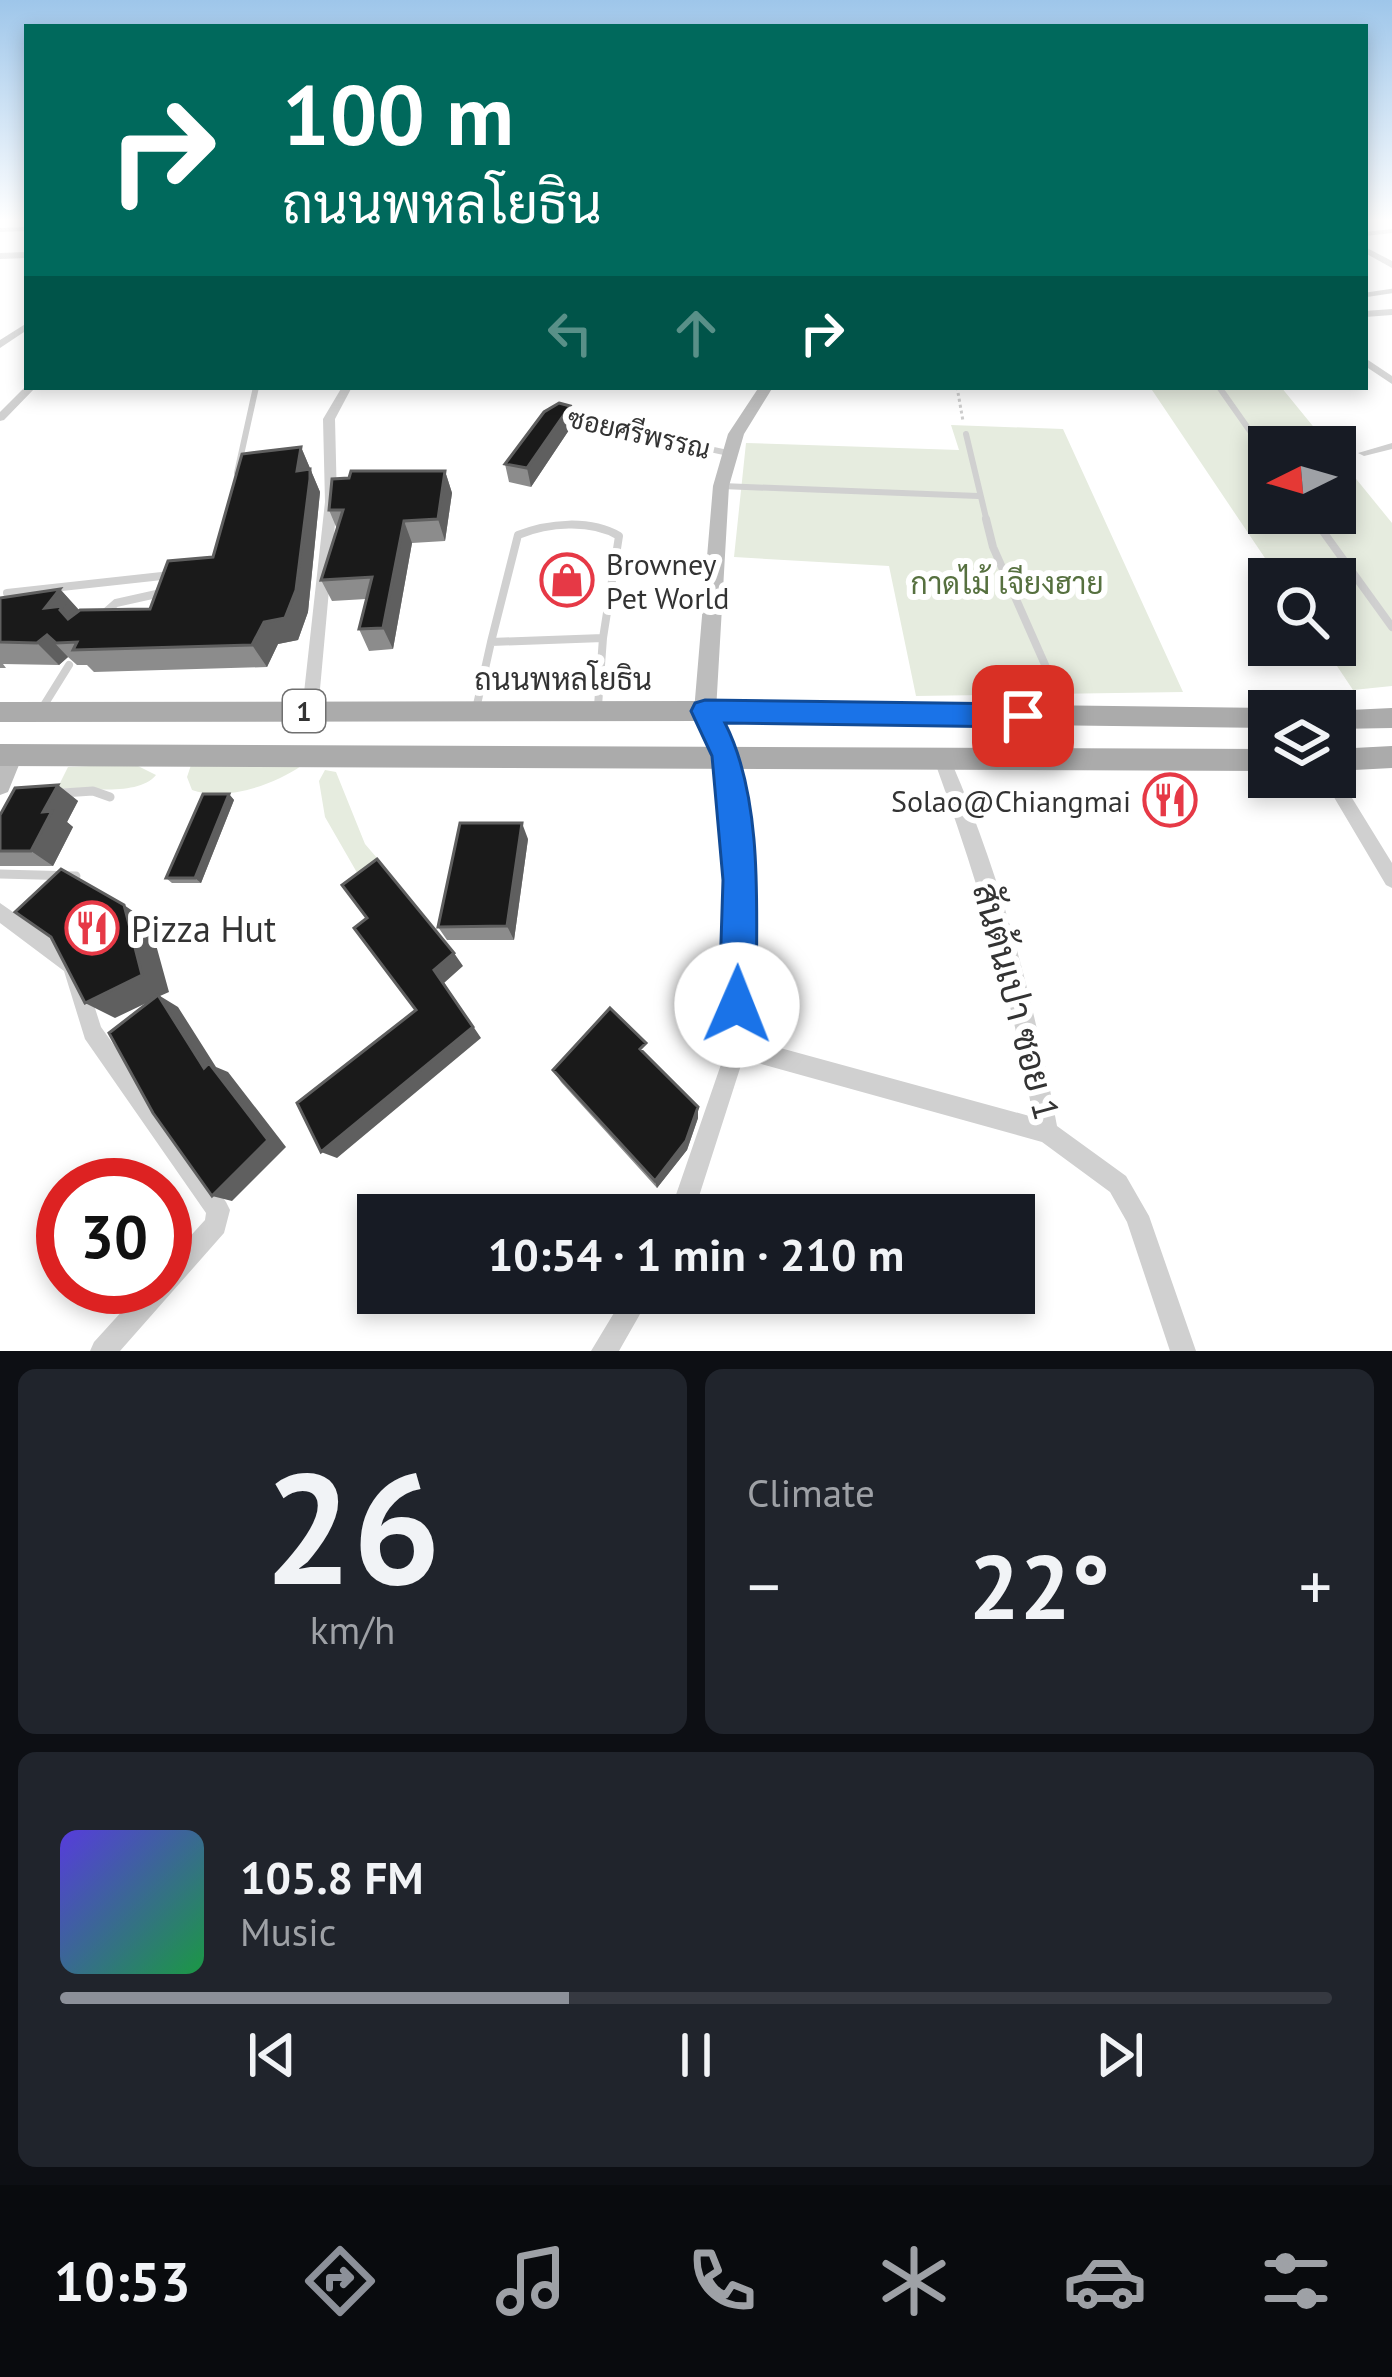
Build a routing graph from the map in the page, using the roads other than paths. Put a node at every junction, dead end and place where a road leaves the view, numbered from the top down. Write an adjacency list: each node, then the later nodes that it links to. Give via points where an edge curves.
1 (21, 336): 2 (street)
2 (0, 345)
3 (1368, 363): 4 (street)
4 (1392, 382)
5 (28, 390): 10 (street)
6 (255, 390): 18 (lane)
7 (344, 390): 29 (street, via 329,419 331,502)
8 (764, 390): 15 (street)
9 (1221, 390): 12 (lane)
10 (0, 418)
11 (540, 425): 15 (street, ซอยศรีพรรณ, via 559,413)
12 (1248, 428)
13 (966, 434): 19 (lane)
14 (1392, 446): 16 (street)
15 (728, 453): 17 (street)
16 (1364, 454)
17 (721, 486): 19 (lane); 32 (street)
18 (233, 490)
19 (978, 496): 35 (lane)
20 (1324, 534): 24 (lane)
21 (190, 572): 22 (lane)
22 (172, 575): 23 (lane); 25 (lane, via 154,598 106,609)
23 (7, 593)
24 (1392, 627)
25 (90, 632)
26 (603, 638): 27 (lane); 27 (lane, via 620,536 534,529 518,535); 31 (lane)
27 (491, 642): 30 (lane)
28 (69, 665): 34 (lane)
29 (310, 711): 30 (main road, ถนนพหลโยธิน / 1); 34 (main road, ถนนพหลโยธิน / 1)
30 (475, 711): 31 (main road, ถนนพหลโยธิน / 1)
31 (598, 711): 32 (main road, ถนนพหลโยธิน / 1)
32 (705, 711): 35 (main road, ถนนพหลโยธิน / 1); 40 (main road)
33 (0, 712): 34 (main road, ถนนพหลโยธิน / 1)
34 (40, 712)
35 (1068, 716): 36 (main road, ถนนพหลโยธิน / 1)
36 (1248, 718)
37 (1392, 718): 38 (main road)
38 (1356, 719)
39 (6, 755): 40 (main road, 1); 45 (street)
40 (727, 756): 41 (main road, 1); 53 (street, via 739,880)
41 (941, 757): 44 (main road, 1); 54 (street, สันต้นเปา ซอย 1, via 1008,946)
42 (1392, 757): 43 (main road)
43 (1356, 759)
44 (1248, 760)
45 (0, 785)
46 (51, 794): 47 (lane)
47 (110, 797)
48 (1343, 798): 51 (street)
49 (0, 874): 50 (lane)
50 (76, 876)
51 (1392, 879)
52 (0, 912): 55 (street, via 72,965 92,1032)
53 (737, 1047): 54 (street); 57 (street)
54 (1048, 1132): 63 (street, สันต้นเปา ซอย 1, via 1118,1184 1137,1216)
55 (181, 1158)
56 (192, 1173): 58 (street, via 218,1210 216,1226)
57 (688, 1194)
58 (192, 1252)
59 (136, 1314): 61 (street)
60 (627, 1314): 62 (street)
61 (103, 1351)
62 (604, 1351)
63 (1183, 1351)

